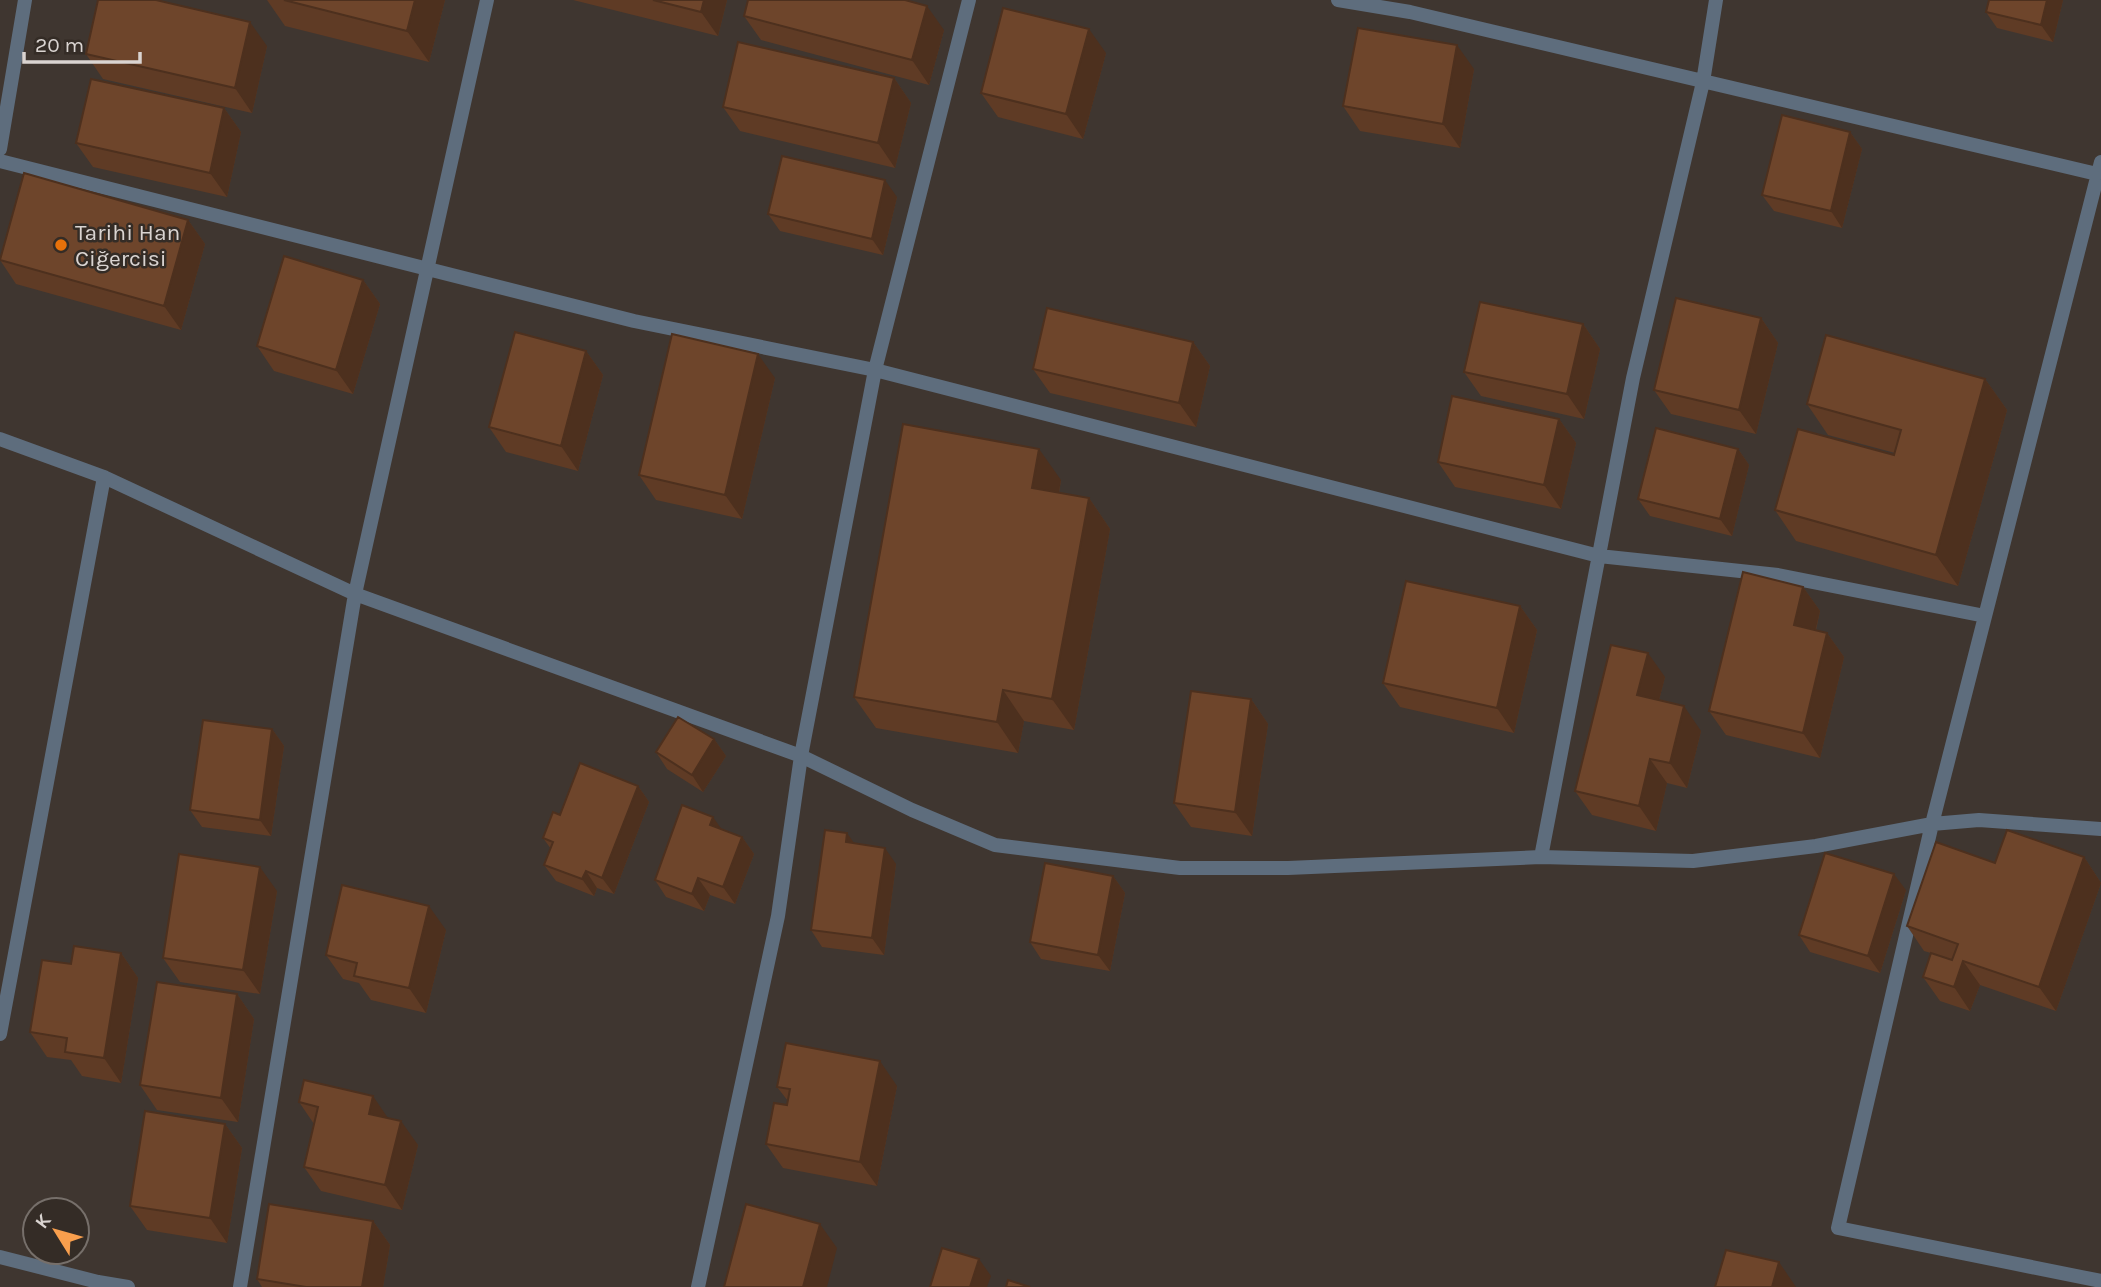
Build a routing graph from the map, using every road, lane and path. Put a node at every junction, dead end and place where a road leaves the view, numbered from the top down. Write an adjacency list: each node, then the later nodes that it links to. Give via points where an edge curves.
1 (25, 0): 7 (street)
2 (487, 0): 10 (street)
3 (969, 0): 11 (street)
4 (1338, 0): 6 (street, via 1410,12)
5 (1716, 0): 6 (street)
6 (1703, 82): 9 (street); 14 (street, via 1633,378)
7 (0, 149)
8 (0, 161): 10 (street)
9 (2099, 168): 16 (street)
10 (427, 270): 11 (street, via 634,321); 15 (street)
11 (876, 370): 14 (street); 17 (street)
12 (0, 439): 13 (street)
13 (104, 477): 15 (street); 21 (street)
14 (1599, 556): 16 (street, via 1778,575); 20 (street)
15 (355, 594): 17 (street); 26 (street)
16 (1985, 615): 18 (street)
17 (801, 756): 20 (street, via 995,845 1074,856 1180,868); 27 (street, via 778,916)
18 (1932, 824): 19 (street, via 1979,820); 20 (street, via 1816,846 1693,861); 23 (street, via 1838,1228)
19 (2101, 829)
20 (1541, 857)
21 (0, 1034)
22 (0, 1257): 24 (street)
23 (2101, 1281)
24 (97, 1284): 25 (street)
25 (128, 1287)
26 (240, 1287)
27 (698, 1287)

